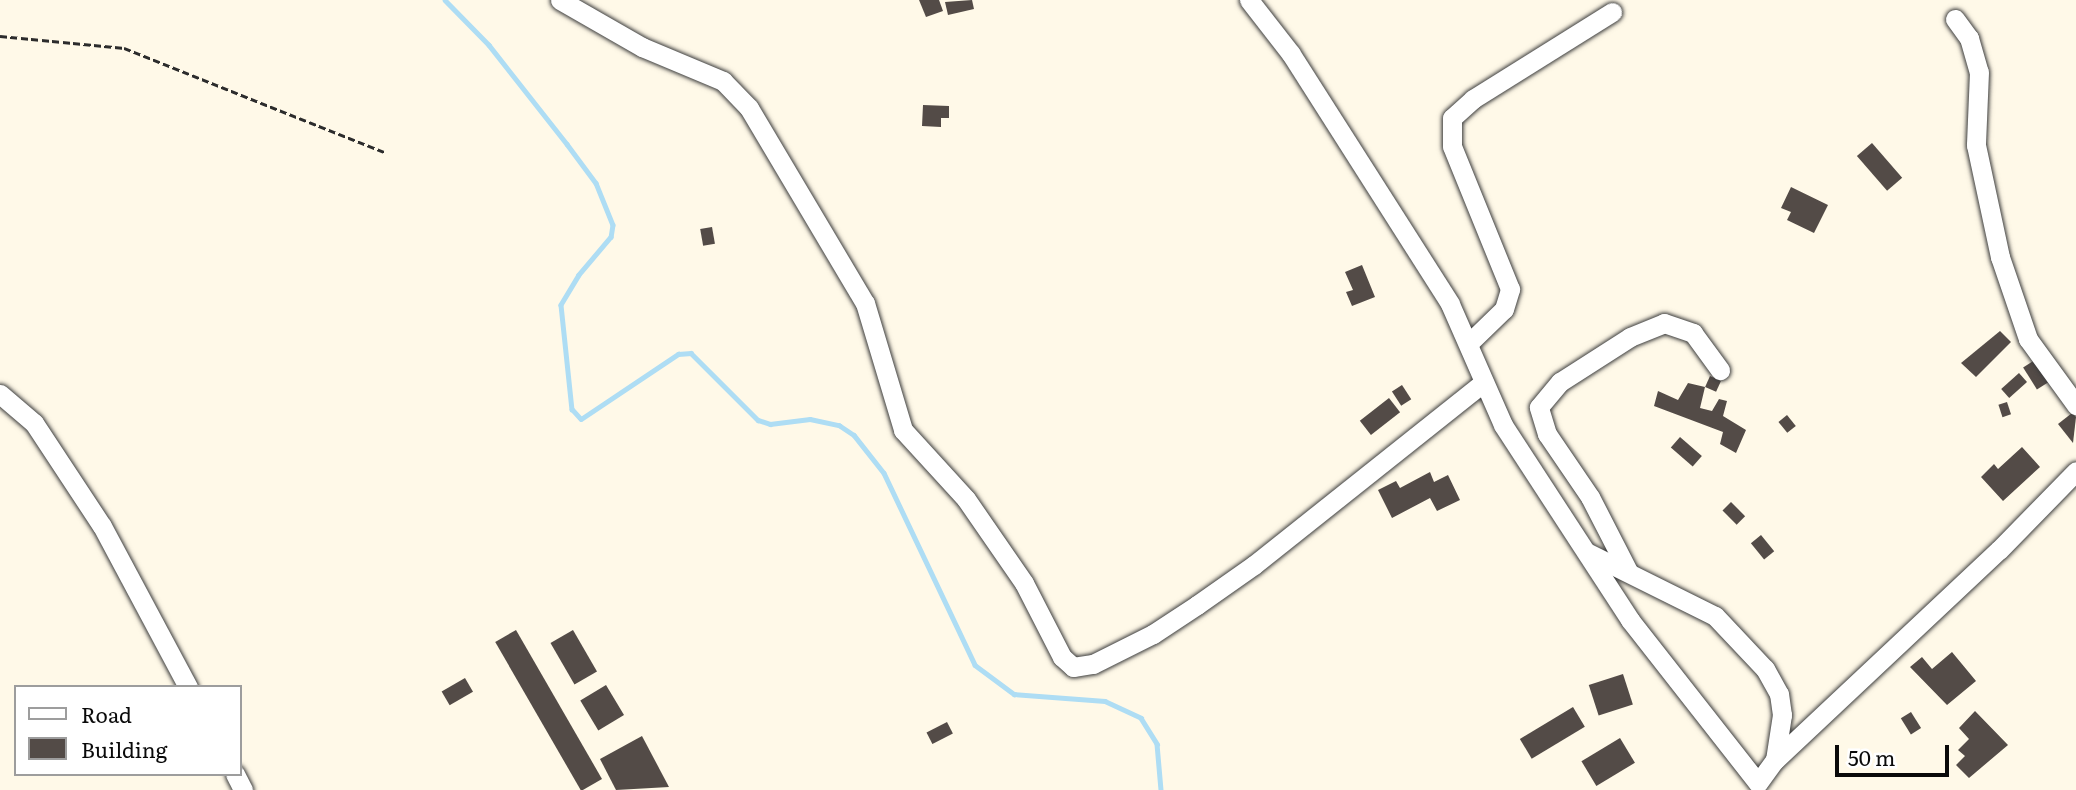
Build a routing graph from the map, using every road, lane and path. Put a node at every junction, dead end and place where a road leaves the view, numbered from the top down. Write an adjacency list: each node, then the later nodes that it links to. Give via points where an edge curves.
1 (561, 0): 9 (street, via 642,47 723,81 749,108 865,303 902,430 966,499 1024,583 1062,657 1073,667 1093,664 1153,634 1197,605)
2 (1249, 0): 7 (street, via 1291,54)
3 (1612, 12): 7 (street, via 1473,99 1452,118 1452,146 1510,289 1504,309)
4 (1955, 19): 11 (street, via 1969,38 1979,72 1976,145 2000,257 2028,339)
5 (0, 36): 6 (path, via 124,48)
6 (386, 153)
7 (1470, 342): 9 (street)
8 (1720, 370): 14 (street, via 1693,333 1664,323 1630,337 1560,382 1539,407 1547,434 1590,497)
9 (1483, 383): 13 (street, via 1503,425)
10 (0, 394): 15 (street, via 34,423 102,526)
11 (2076, 405)
12 (2076, 471): 16 (street, via 2006,544)
13 (1588, 553): 14 (street); 17 (street, via 1630,620)
14 (1629, 571): 16 (street, via 1715,616 1765,669 1779,694 1782,715)
15 (187, 685)
16 (1775, 760): 17 (street)
17 (1755, 783)

